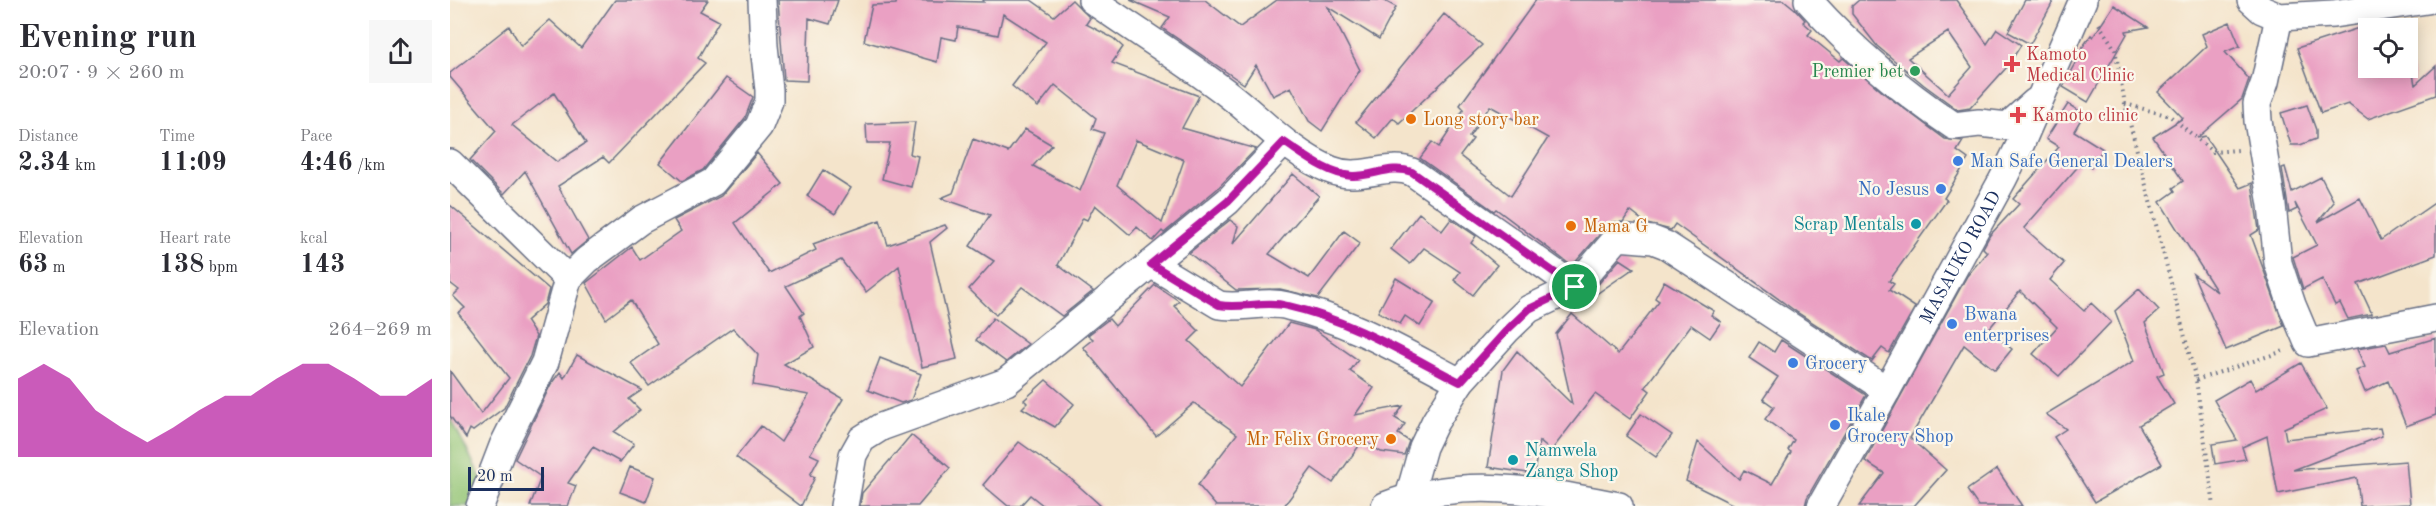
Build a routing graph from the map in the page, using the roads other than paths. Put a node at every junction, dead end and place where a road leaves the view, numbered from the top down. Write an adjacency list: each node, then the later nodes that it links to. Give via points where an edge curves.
1 (762, 0): 12 (street, via 769,102 759,126 713,182 641,220)
2 (1092, 0): 9 (street, via 1226,92)
3 (1808, 0): 8 (street, via 1836,31 1909,96 1954,126 2008,126)
4 (2251, 0): 7 (street)
5 (2427, 0): 7 (street, via 2333,14)
6 (2083, 1): 8 (street, MASAUKO ROAD)
7 (2279, 17): 14 (street, via 2258,105 2258,121 2278,263 2308,343)
8 (2042, 95): 16 (street, MASAUKO ROAD, via 2003,178)
9 (1284, 142): 11 (street, via 1228,201); 13 (street, via 1333,171 1352,176 1394,169 1412,172)
10 (450, 163): 12 (street)
11 (1151, 264): 15 (street, via 1219,305 1273,303 1327,316); 20 (street, via 1006,382 881,427 862,440 853,455)
12 (568, 279): 19 (street, via 545,362 503,446)
13 (1575, 287): 15 (street, via 1529,309); 16 (street, via 1618,237 1653,240)
14 (2436, 318)
15 (1460, 382): 17 (street, via 1435,422)
16 (1887, 390): 22 (street, MASAUKO ROAD)
17 (1397, 501): 18 (street, via 1468,487 1527,491)
18 (1583, 503): 21 (street)
19 (480, 506)
20 (844, 506)
21 (1619, 506)
22 (1821, 506)

